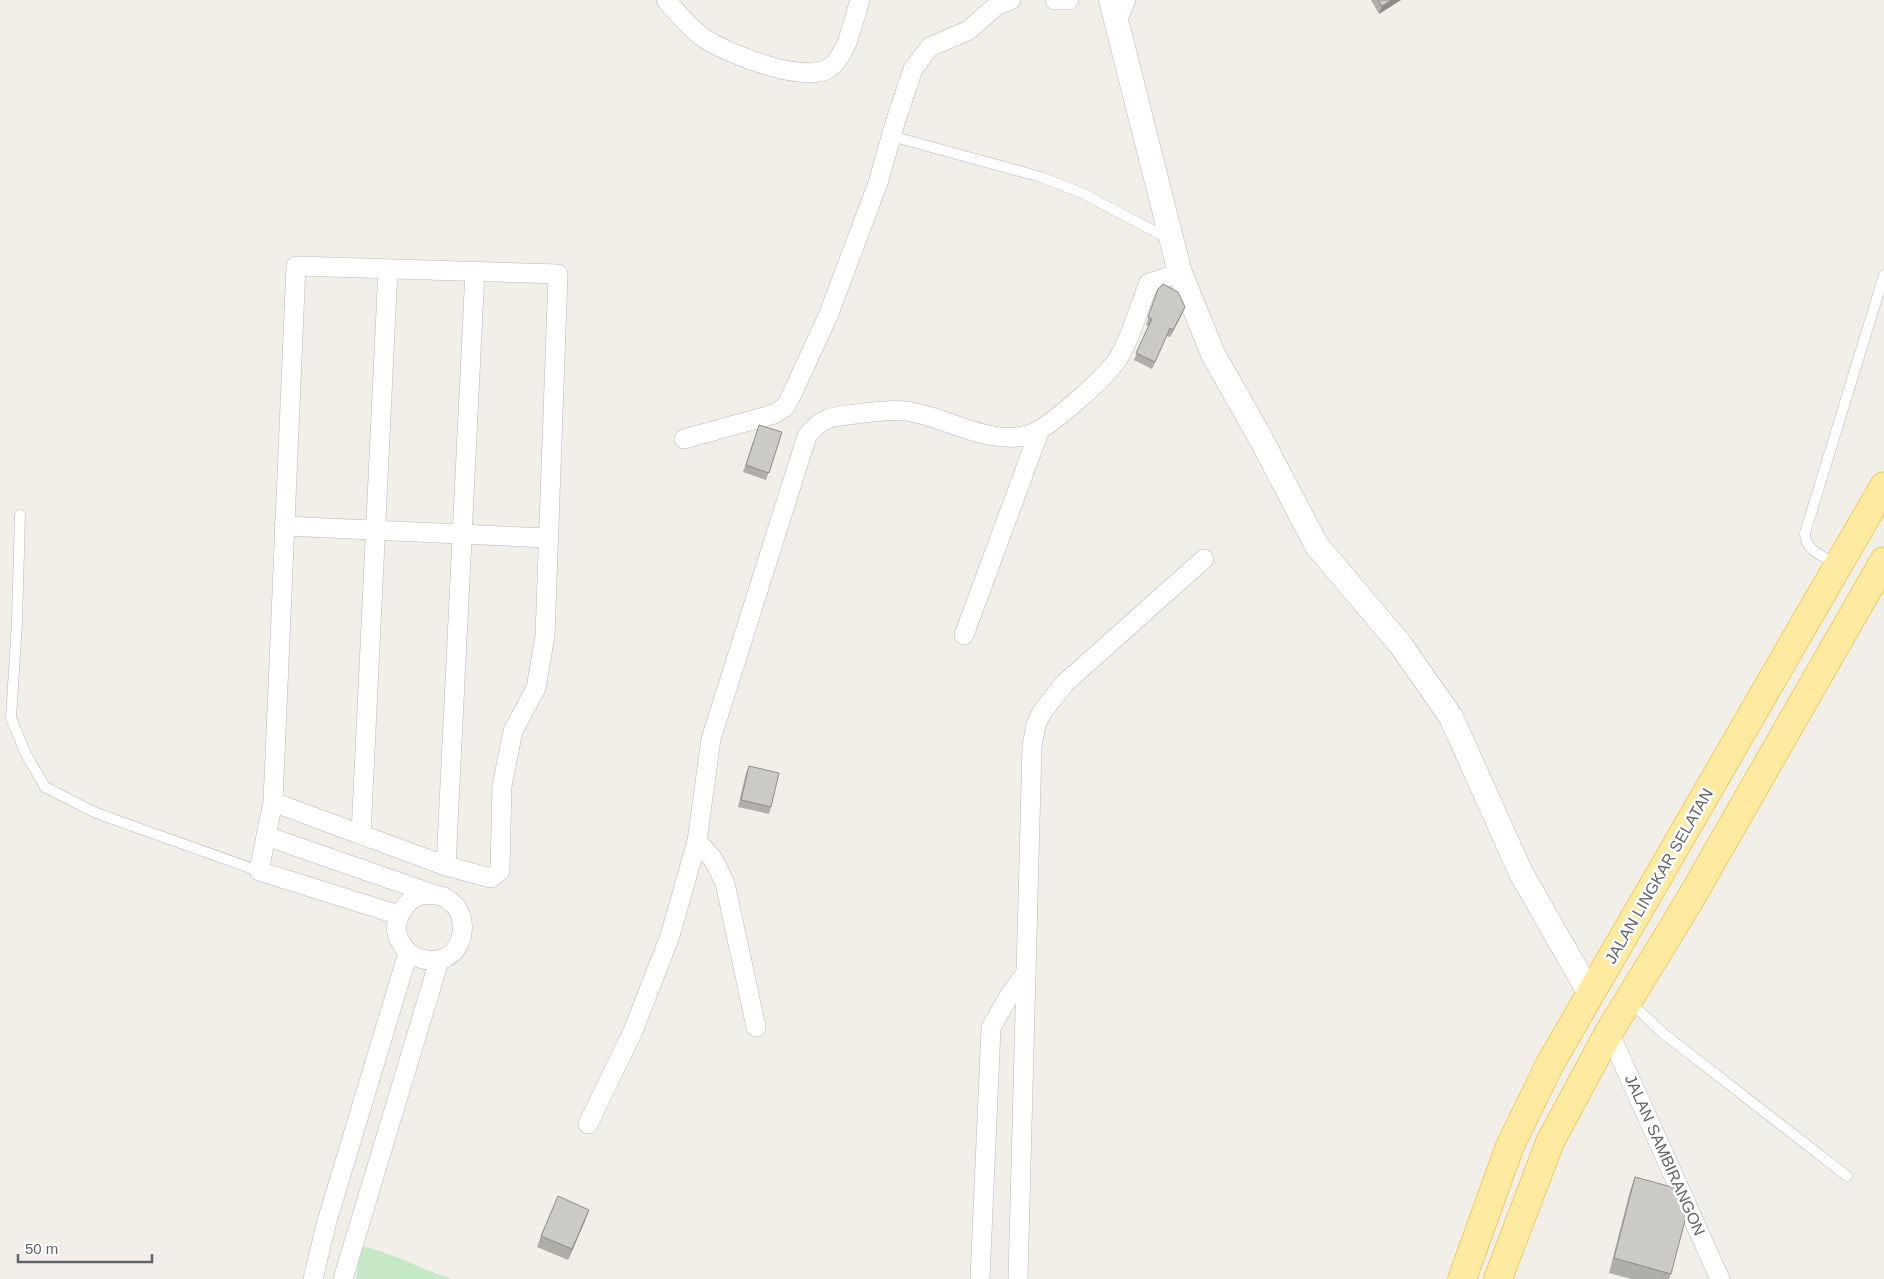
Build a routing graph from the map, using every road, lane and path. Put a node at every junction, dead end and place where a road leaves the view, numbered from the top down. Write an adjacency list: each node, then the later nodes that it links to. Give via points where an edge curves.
1 (666, 0): 2 (street, via 685,22 719,48 782,68 818,74 838,59 845,47)
2 (860, 0)
3 (1011, 0): 7 (street, via 996,6 969,30 930,47 913,69)
4 (1055, 0): 5 (street)
5 (1069, 0)
6 (1114, 4): 8 (street)
7 (891, 136): 8 (lane, via 1041,177 1082,193); 14 (street, via 878,183 845,273 785,407 774,414)
8 (1172, 241): 11 (street)
9 (388, 269): 10 (street); 17 (street, via 296,266); 18 (street)
10 (475, 271): 19 (street); 20 (street, via 558,274)
11 (1180, 274): 13 (street, via 1149,283 1118,359 1102,380); 38 (street, via 1212,354 1317,546 1400,644 1451,717 1521,873)
12 (1884, 274): 22 (lane, via 1804,533 1809,547)
13 (1039, 432): 24 (street); 30 (street, via 1011,437 984,433 904,410 830,417 818,423 807,436 712,739)
14 (684, 439)
15 (1884, 486): 22 (highway, JALAN LINGKAR SELATAN)
16 (20, 515): 32 (lane, via 11,718 45,787 96,814)
17 (284, 526): 18 (street); 25 (street)
18 (375, 530): 19 (street); 28 (street)
19 (462, 534): 20 (street); 31 (street)
20 (548, 538): 31 (street, via 545,636 536,688 513,731 502,786 500,871 491,878)
21 (1204, 559): 37 (street, via 1066,682 1042,712 1036,725 1032,746)
22 (1838, 565): 26 (highway, JALAN LINGKAR SELATAN)
23 (1880, 578): 27 (highway)
24 (964, 635)
25 (273, 802): 28 (street); 29 (street)
26 (1698, 808): 27 (highway); 38 (highway, JALAN LINGKAR SELATAN)
27 (1730, 831): 39 (highway)
28 (361, 835): 31 (street)
29 (266, 836): 32 (street); 33 (street)
30 (697, 841): 40 (street, via 714,859 725,883); 42 (street, via 667,944 633,1031)
31 (446, 866)
32 (259, 871): 34 (street)
33 (433, 894): 34 (street, via 413,899); 36 (street, via 451,901 462,916 464,935 456,951)
34 (399, 915): 35 (street, via 397,936)
35 (408, 953): 36 (street, via 422,961); 44 (street)
36 (440, 961): 45 (street)
37 (1026, 972): 48 (street, via 990,1028); 49 (street)
38 (1590, 994): 50 (highway, JALAN LINGKAR SELATAN, via 1550,1064 1510,1146)
39 (1627, 1000): 41 (highway); 43 (lane, via 1664,1034)
40 (756, 1027)
41 (1608, 1032): 51 (highway, via 1550,1142); 52 (street, JALAN SAMBIRANGON)
42 (588, 1124)
43 (1847, 1176)
44 (327, 1221): 45 (street); 46 (street)
45 (356, 1231): 47 (street)
46 (313, 1279)
47 (343, 1279)
48 (980, 1279)
49 (1018, 1279)
50 (1462, 1279)
51 (1498, 1279)
52 (1720, 1279)

